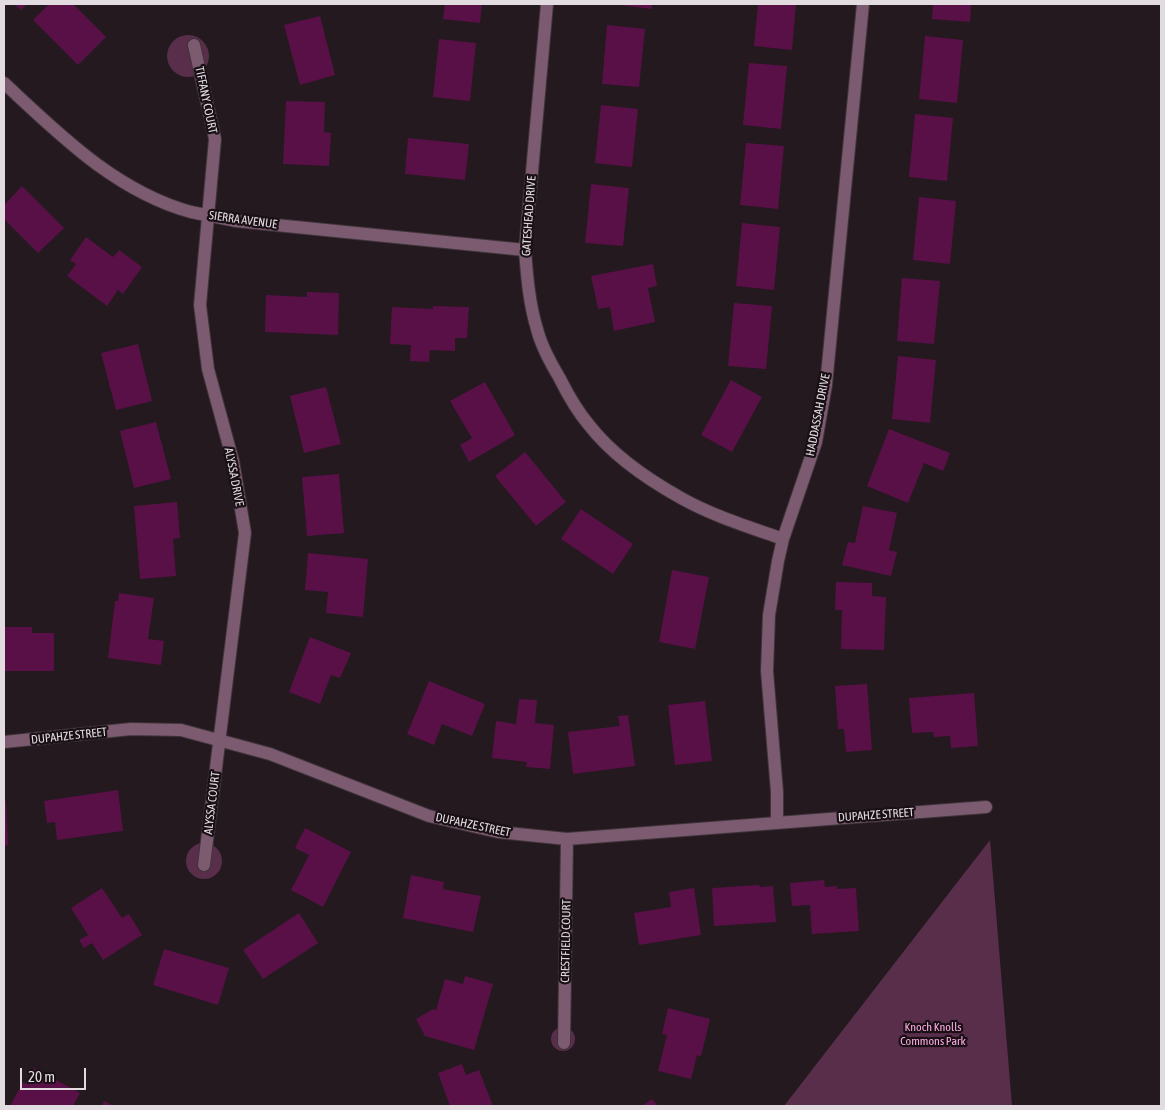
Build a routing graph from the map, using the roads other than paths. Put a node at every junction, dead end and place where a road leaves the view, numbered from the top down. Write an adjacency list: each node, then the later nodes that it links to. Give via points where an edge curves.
1 (547, 4): 6 (street, GATESHEAD DRIVE)
2 (863, 4): 7 (street, HADDASSAH DRIVE, via 826,386 816,442)
3 (194, 45): 5 (street, TIFFANY COURT, via 214,139)
4 (4, 83): 5 (street, SIERRA AVENUE, via 72,146 107,172 160,200)
5 (209, 215): 6 (street, SIERRA AVENUE, via 236,221); 8 (street, ALYSSA DRIVE, via 201,314 208,369 233,462 245,533)
6 (524, 250): 7 (street, GATESHEAD DRIVE, via 528,291 537,330 564,387 589,425 613,451 681,498)
7 (783, 539): 11 (street, HADDASSAH DRIVE, via 769,615 767,670)
8 (219, 740): 9 (street, DUPAHZE STREET, via 181,730 131,729); 12 (street, DUPAHZE STREET, via 270,754 429,816 498,832); 13 (street, ALYSSA COURT)
9 (4, 742)
10 (986, 807): 11 (street, DUPAHZE STREET)
11 (777, 822): 12 (street, DUPAHZE STREET)
12 (567, 839): 14 (street, CRESTFIELD COURT)
13 (204, 866)
14 (564, 1044)

